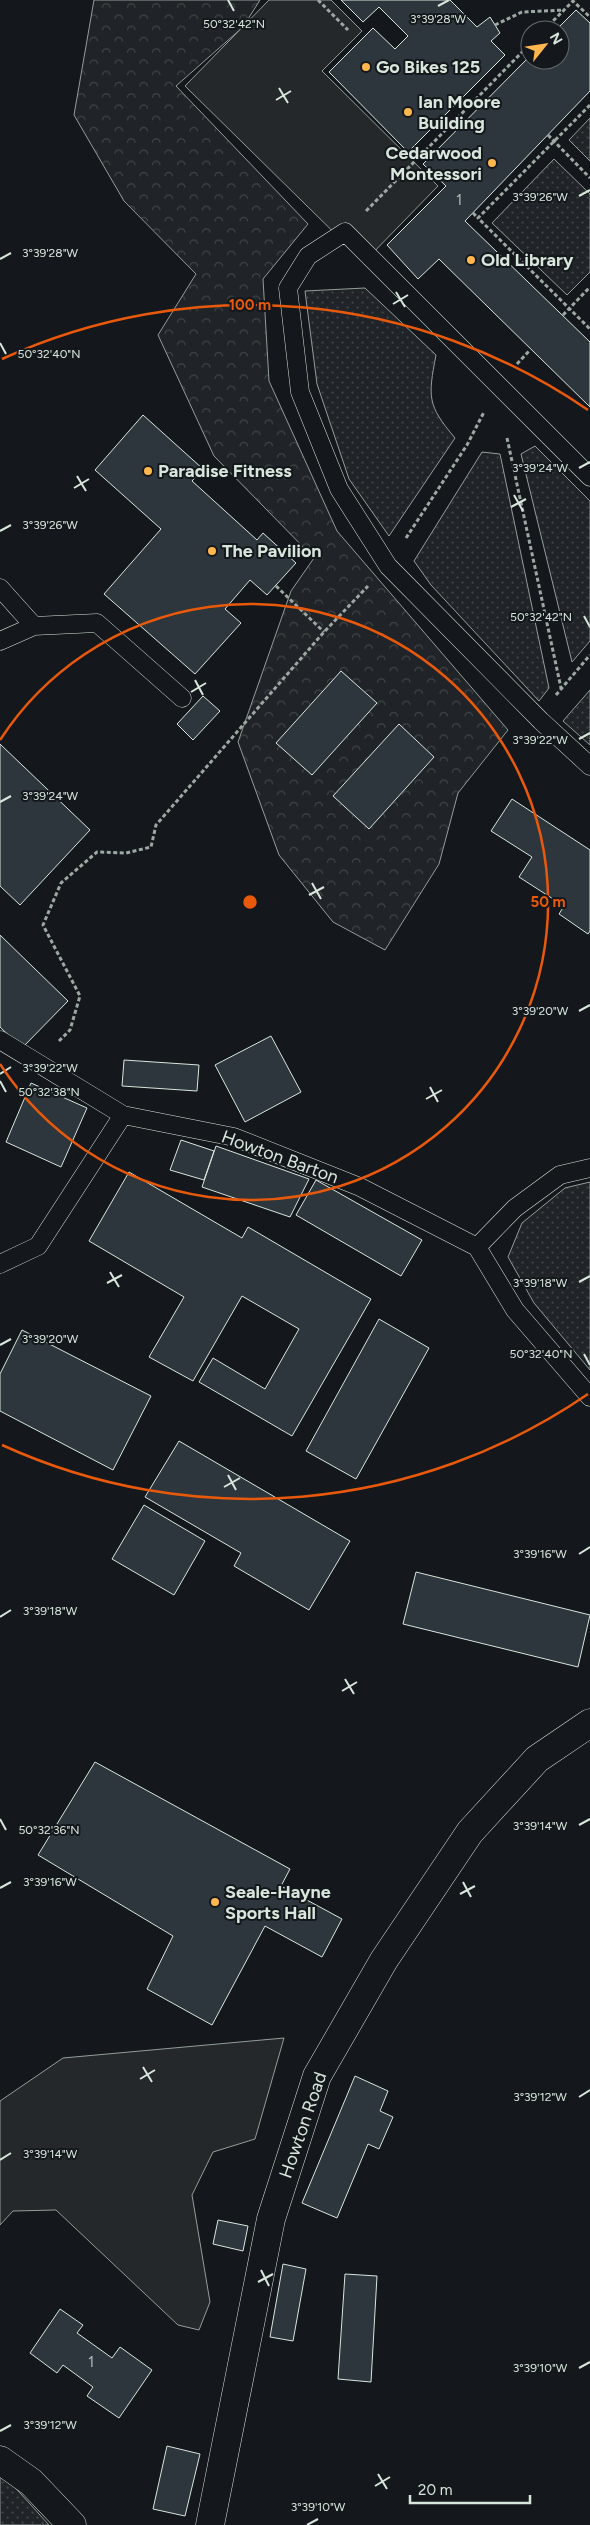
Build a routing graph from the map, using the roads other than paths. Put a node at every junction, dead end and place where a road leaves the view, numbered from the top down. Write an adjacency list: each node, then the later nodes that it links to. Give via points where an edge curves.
1 (590, 477): 6 (lane, via 345,232 308,256 288,288 300,392 339,489 388,566)
2 (0, 588): 3 (lane)
3 (34, 626): 4 (lane); 5 (lane, via 97,623)
4 (0, 641)
5 (182, 698)
6 (590, 766)
7 (0, 1040): 8 (lane, Howton Barton)
8 (123, 1115): 10 (lane, Howton Barton, via 234,1137 360,1187); 11 (lane, via 38,1246)
9 (590, 1168): 10 (lane, via 560,1175 514,1208)
10 (477, 1247): 12 (lane, via 515,1310)
11 (0, 1264)
12 (590, 1397)
13 (590, 1723): 16 (street, Howton Road, via 537,1759 470,1832 384,1960 317,2076 271,2219)
14 (0, 2460): 15 (street, via 31,2482)
15 (72, 2525)
16 (210, 2525)

